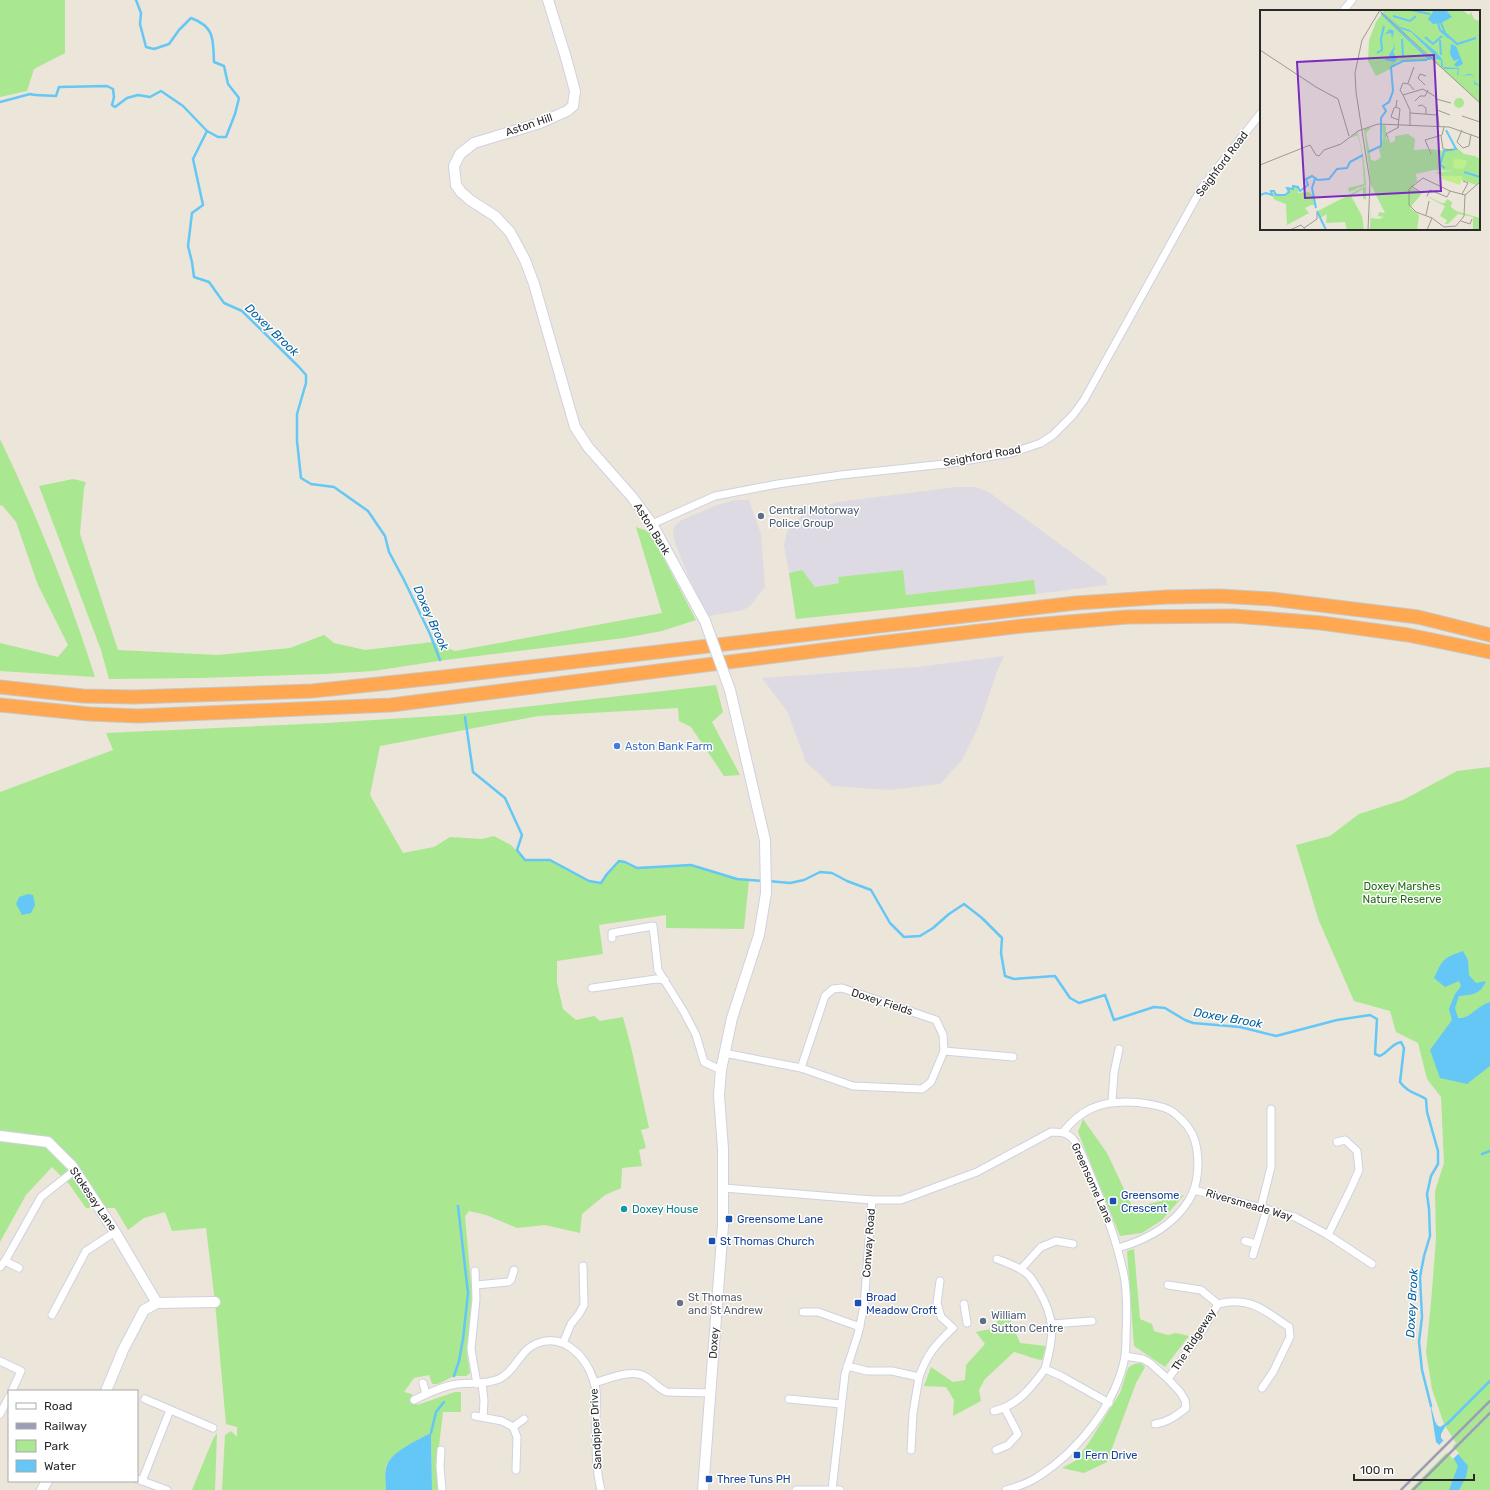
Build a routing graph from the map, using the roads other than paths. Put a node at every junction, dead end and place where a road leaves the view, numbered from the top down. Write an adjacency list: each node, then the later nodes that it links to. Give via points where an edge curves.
1 (548, 0): 5 (street, Aston Hill, via 575,91 573,106 540,123 474,143 460,154 454,166 456,185 461,192)
2 (1352, 0): 3 (street)
3 (1344, 10)
4 (1260, 114): 6 (street, Seighford Road, via 1201,189 1084,400 1053,435 1041,443 1011,453 945,464 841,474 715,496)
5 (495, 216): 6 (street, Aston Bank, via 510,232 526,260 575,427 588,447)
6 (652, 524): 16 (street, Aston Bank, bridge, via 705,621 730,690 764,832 766,893 759,934 732,1018)
7 (1490, 635): 9 (highway, via 1418,618 1280,600 1219,596 1167,597 1068,604 312,691 134,697 84,696)
8 (1490, 652): 10 (highway, via 1408,635 1333,624 1234,616 1127,617 1022,626 862,645 391,705 138,716)
9 (0, 687)
10 (0, 705)
11 (612, 938): 12 (street, via 612,933 653,926 658,970)
12 (665, 980): 13 (street); 19 (street, via 696,1035 704,1062)
13 (592, 988)
14 (1118, 1049): 20 (street)
15 (944, 1051): 17 (street); 18 (street, via 931,1082 922,1089 853,1086); 18 (street, Doxey Fields, via 943,1035 936,1020 842,988 833,989 825,996)
16 (724, 1053): 18 (street); 19 (street, Doxey)
17 (1013, 1057)
18 (802, 1068)
19 (721, 1070): 26 (street, Doxey, via 719,1095)
20 (1112, 1102): 22 (street, via 1091,1108 1079,1115); 27 (street, via 1156,1106 1172,1112 1186,1124 1195,1140 1197,1158)
21 (1271, 1109): 29 (street, via 1271,1167)
22 (1063, 1132): 28 (street, Greensome Lane, via 1051,1132 977,1172 913,1196 897,1200); 35 (street, Greensome Lane, via 1072,1138 1078,1147 1105,1209)
23 (0, 1136): 25 (street, Stokesay Lane, via 48,1142)
24 (1337, 1142): 31 (street, via 1344,1140 1357,1151 1359,1170)
25 (75, 1170): 30 (street, Stokesay Lane); 39 (street, via 41,1197)
26 (724, 1188): 28 (street, Greensome Lane); 74 (street, Doxey)
27 (1194, 1190): 29 (street, Riversmeade Way); 35 (street, via 1180,1212 1166,1225 1142,1240)
28 (872, 1200): 60 (street, Conway Road, via 864,1306)
29 (1264, 1208): 31 (street, Riversmeade Way, via 1295,1217); 34 (street)
30 (115, 1232): 52 (street, Stokesay Lane); 56 (street, via 86,1251)
31 (1328, 1235): 38 (street, Riversmeade Way)
32 (1245, 1241): 34 (street)
33 (1073, 1244): 45 (street, via 1056,1241 1041,1247)
34 (1256, 1244): 36 (street)
35 (1118, 1248): 62 (street, Greensome Lane, via 1125,1282)
36 (1253, 1255)
37 (997, 1259): 45 (street)
38 (1364, 1260): 40 (street, Riversmeade Way); 44 (street)
39 (5, 1261): 42 (street); 43 (street)
40 (1372, 1264)
41 (583, 1266): 61 (street, via 584,1305 571,1324)
42 (0, 1267)
43 (19, 1268)
44 (1360, 1268)
45 (1020, 1269): 59 (street, via 1030,1276 1048,1309)
46 (514, 1270): 49 (street, via 508,1282)
47 (475, 1271): 49 (street)
48 (940, 1281): 66 (street, via 937,1303 941,1317 953,1328 938,1342 925,1360)
49 (476, 1285): 69 (street, via 471,1350)
50 (1168, 1285): 54 (street, via 1201,1290)
51 (215, 1302): 52 (street)
52 (157, 1303): 73 (street, via 144,1310)
53 (964, 1304): 58 (street)
54 (1218, 1304): 67 (street, The Ridgeway); 71 (street, The Ridgeway, via 1248,1303 1265,1310 1289,1327 1290,1337)
55 (803, 1312): 60 (street, via 818,1312)
56 (52, 1315)
57 (1092, 1321): 59 (street)
58 (968, 1323)
59 (1052, 1324): 65 (street, via 1051,1346)
60 (860, 1327): 64 (street, Conway Road)
61 (563, 1343): 69 (street, via 550,1340 537,1343 524,1352 507,1374 499,1379); 70 (street, Sandpiper Drive, via 580,1356)
62 (1125, 1356): 67 (street, via 1143,1359); 80 (street, Greensome Lane)
63 (0, 1361): 72 (street, via 21,1372)
64 (847, 1366): 66 (street); 81 (street, Conway Road)
65 (1045, 1368): 80 (street); 82 (street, via 1026,1394)
66 (919, 1377): 93 (street, via 913,1412)
67 (1168, 1379): 89 (street, via 1185,1400 1186,1408 1175,1418)
68 (423, 1383): 75 (street)
69 (480, 1383): 75 (street, via 456,1384); 87 (street, via 484,1401)
70 (594, 1383): 74 (street, via 637,1374 646,1377 667,1392); 99 (street, Sandpiper Drive, via 596,1449)
71 (1262, 1388)
72 (13, 1390)
73 (106, 1390)
74 (710, 1393): 100 (street, Doxey)
75 (426, 1394): 79 (street)
76 (8, 1399): 85 (street)
77 (145, 1399): 83 (street)
78 (789, 1399): 81 (street)
79 (414, 1400)
80 (1109, 1403): 104 (street, Greensome Lane, via 1075,1446 1055,1463 1023,1485)
81 (841, 1404): 102 (street, Conway Road)
82 (1005, 1408): 84 (street); 94 (street, via 1018,1434 1008,1445)
83 (170, 1410): 91 (street); 96 (street)
84 (994, 1411)
85 (0, 1414)
86 (474, 1416): 87 (street)
87 (482, 1417): 90 (street, via 502,1421)
88 (524, 1418): 90 (street)
89 (1155, 1424)
90 (513, 1427): 95 (street, via 517,1437)
91 (213, 1428)
92 (441, 1450): 98 (street)
93 (911, 1450)
94 (996, 1450)
95 (516, 1470)
96 (139, 1480): 97 (street)
97 (167, 1490)
98 (442, 1490)
99 (601, 1490)
100 (703, 1490)
101 (796, 1490): 102 (street)
102 (832, 1490): 103 (street)
103 (840, 1490)
104 (1006, 1490)

